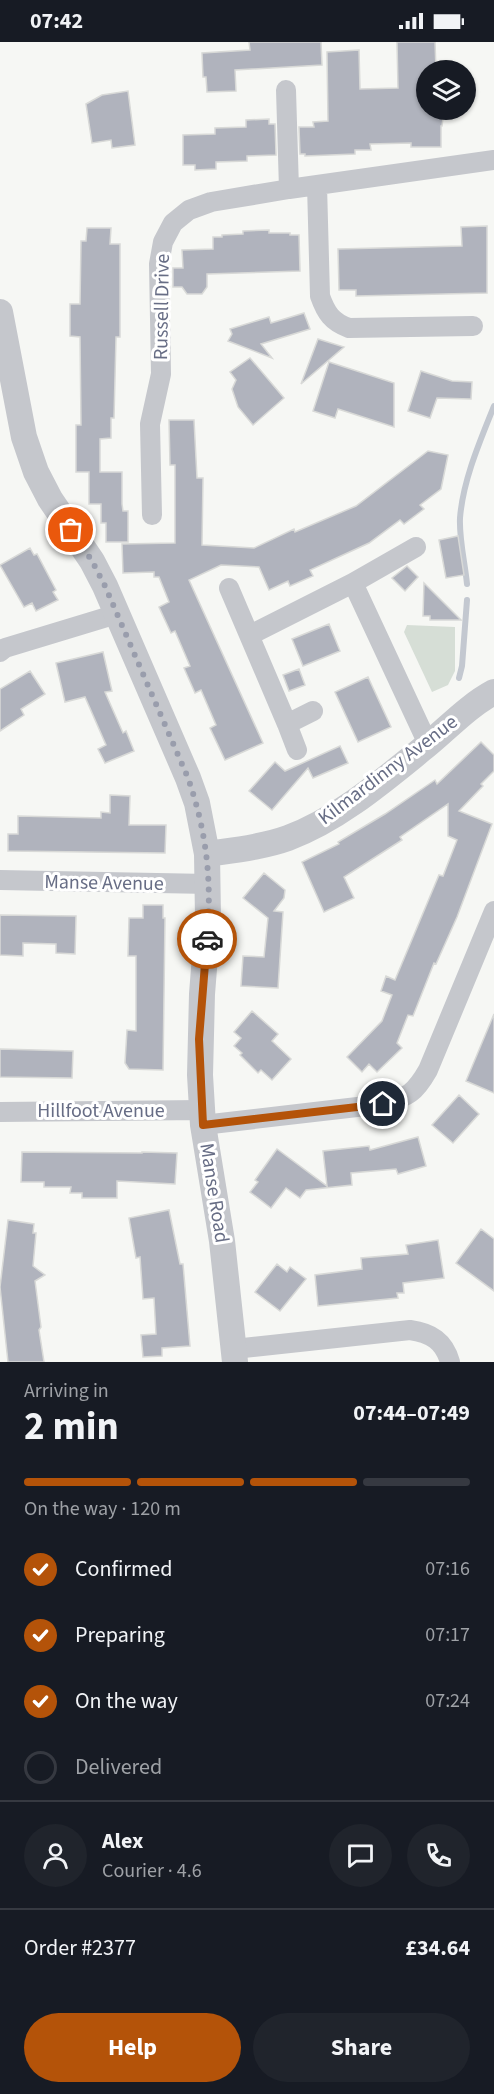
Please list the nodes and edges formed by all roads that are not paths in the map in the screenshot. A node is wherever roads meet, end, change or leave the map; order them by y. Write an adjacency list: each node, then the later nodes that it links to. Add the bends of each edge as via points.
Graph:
1 (286, 90): 4 (street)
2 (494, 160): 3 (street, Russell Drive)
3 (317, 185): 4 (street, Russell Drive); 6 (street, via 320,296 325,312 337,324 349,328)
4 (289, 189): 7 (street, Russell Drive, via 211,202 189,210 173,223 163,242 159,264 161,374 150,424)
5 (0, 312): 11 (street, Manse Road, via 24,437 36,472 92,561)
6 (473, 326)
7 (152, 515)
8 (416, 547): 9 (street)
9 (353, 583): 12 (street); 17 (street)
10 (229, 588): 12 (street)
11 (117, 615): 13 (street); 19 (street, Manse Road, via 188,778)
12 (250, 635): 16 (street)
13 (0, 652)
14 (494, 693): 17 (street, Kilmardinny Avenue)
15 (313, 711): 16 (street)
16 (287, 724): 18 (street)
17 (428, 744): 19 (street, Kilmardinny Avenue, via 316,826 286,838)
18 (297, 750)
19 (207, 854): 21 (street, Manse Road)
20 (0, 880): 21 (street, Manse Avenue)
21 (209, 884): 24 (street, Manse Road, via 199,1039)
22 (494, 911): 24 (street, Hillfoot Avenue, via 418,1087 383,1104)
23 (0, 1112): 24 (street, Hillfoot Avenue)
24 (203, 1118): 25 (street, Manse Road)
25 (235, 1356): 26 (street, via 410,1330 438,1339)
26 (450, 1362)

